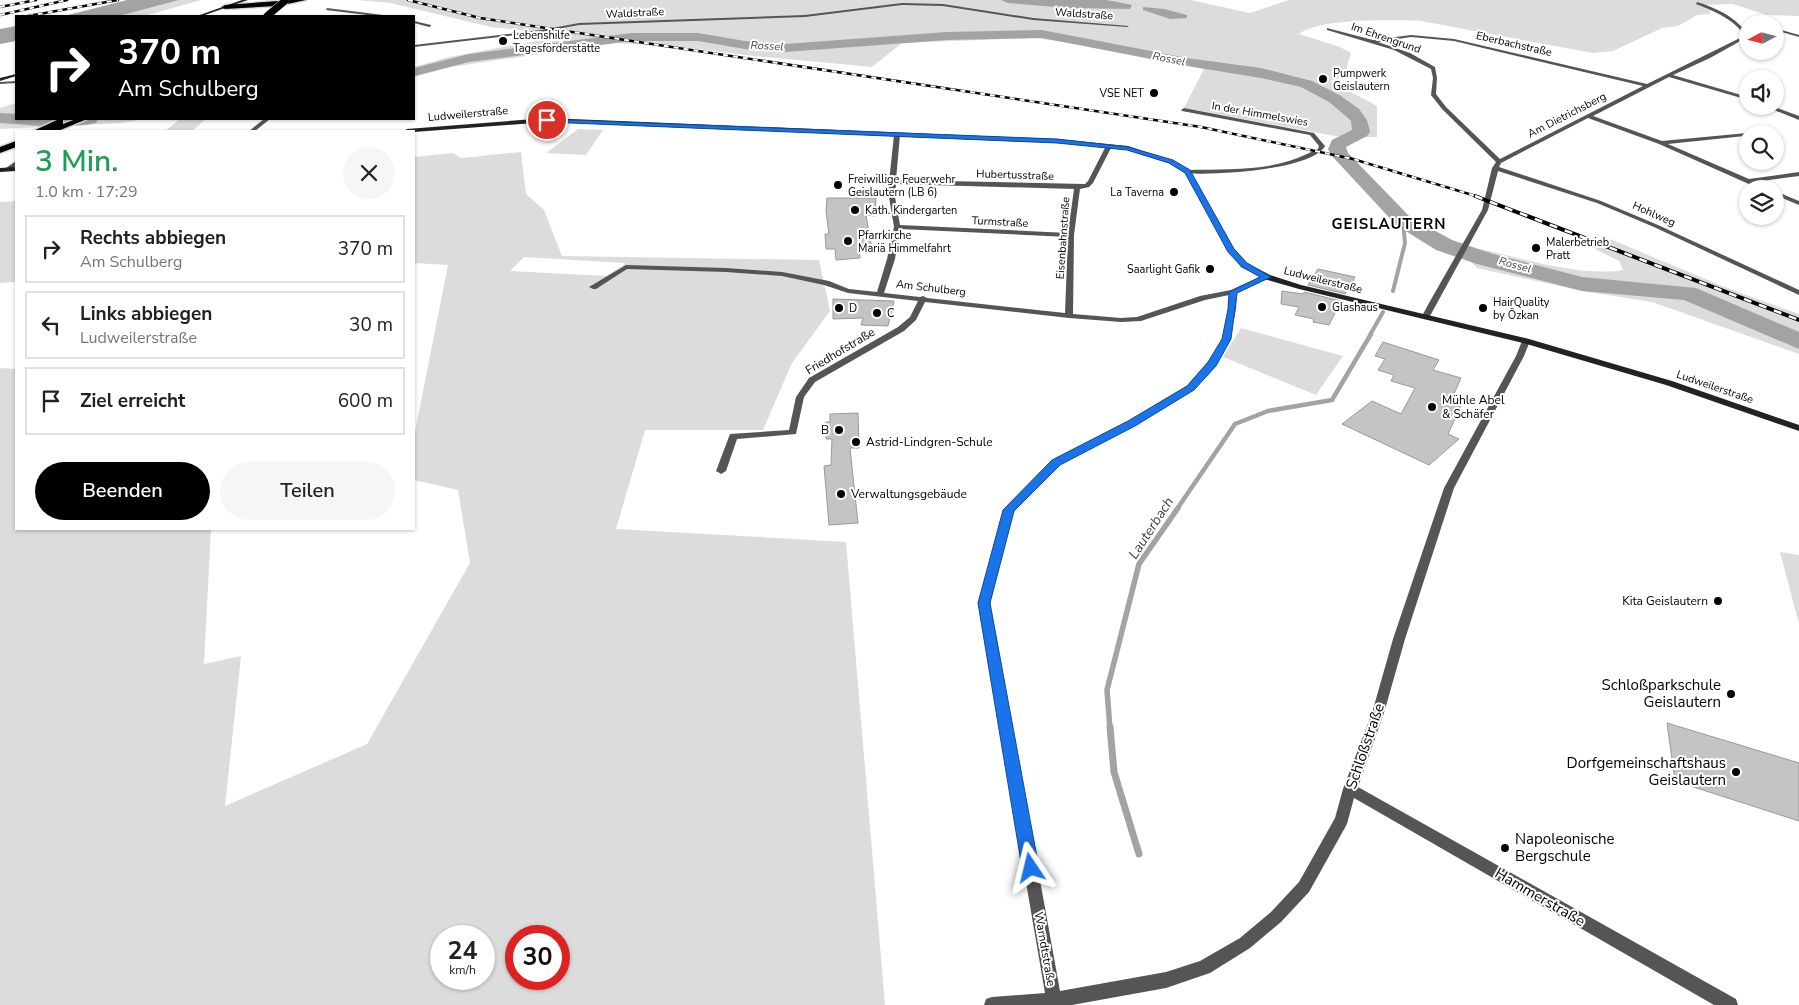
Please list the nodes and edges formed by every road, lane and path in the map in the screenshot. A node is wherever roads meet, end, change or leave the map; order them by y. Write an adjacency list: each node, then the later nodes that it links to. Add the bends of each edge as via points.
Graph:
1 (246, 0): 6 (main road)
2 (273, 0): 6 (highway)
3 (286, 0): 11 (highway, bridge)
4 (296, 0): 12 (highway)
5 (303, 0): 8 (highway)
6 (239, 3): 8 (main road)
7 (1697, 3): 15 (street, via 1725,14)
8 (225, 7): 10 (main road)
9 (327, 9): 13 (street)
10 (202, 15)
11 (268, 15)
12 (278, 15)
13 (375, 15)
14 (415, 22): 16 (street)
15 (1739, 24)
16 (429, 26)
17 (1127, 26): 23 (street, Waldstraße, via 1033,19 943,5 902,4 805,16 580,24)
18 (1329, 30): 21 (street, Im Ehrengrund)
19 (1784, 32): 20 (street)
20 (1799, 36)
21 (1373, 41): 28 (street, Eberbachstraße, via 1411,36 1454,40); 50 (street, Im Ehrengrund, via 1418,58 1433,68 1433,94)
22 (1739, 41): 25 (street, Am Dietrichsberg)
23 (415, 46)
24 (15, 75): 26 (main road)
25 (1669, 75): 28 (street, Am Dietrichsberg); 29 (street)
26 (0, 81): 27 (street)
27 (15, 82)
28 (1649, 86): 32 (street, Am Dietrichsberg)
29 (1739, 96)
30 (1184, 110): 54 (street, In der Himmelswies, via 1312,134 1322,146 1299,159 1280,164)
31 (1784, 113): 33 (street)
32 (1587, 116): 44 (street); 50 (street, Am Dietrichsberg)
33 (1799, 118)
34 (65, 120): 37 (highway)
35 (80, 120): 38 (highway)
36 (266, 120): 39 (street)
37 (40, 130)
38 (51, 130)
39 (253, 130)
40 (415, 130): 41 (main road, Ludweilerstraße, via 547,120)
41 (897, 135): 47 (main road, Ludweilerstraße); 58 (street)
42 (1739, 135): 44 (street)
43 (15, 139): 46 (highway)
44 (1661, 143): 56 (street)
45 (15, 144): 48 (highway)
46 (0, 145)
47 (1109, 146): 54 (main road, Ludweilerstraße, via 1150,155); 59 (street, Eisenbahnstraße, via 1091,182)
48 (0, 150)
49 (15, 164): 51 (street)
50 (1497, 166): 67 (street, Hohlweg, via 1599,202); 71 (street, via 1487,207)
51 (8, 169): 52 (main road); 53 (main road)
52 (15, 169)
53 (0, 170)
54 (1188, 172): 64 (main road, Ludweilerstraße, via 1231,250 1244,265)
55 (1799, 174): 57 (street)
56 (1746, 180)
57 (1755, 180)
58 (892, 182): 59 (street, Hubertusstraße); 62 (street)
59 (1077, 187): 63 (street, Eisenbahnstraße)
60 (1784, 197): 61 (street)
61 (1799, 203)
62 (897, 227): 63 (street, Turmstraße); 68 (street)
63 (1071, 235): 70 (street, Eisenbahnstraße)
64 (1266, 277): 66 (street, Am Schulberg); 71 (main road, Ludweilerstraße)
65 (593, 287): 68 (street, Am Schulberg, via 626,267 782,274)
66 (1233, 292): 70 (street, Am Schulberg, via 1138,319 1103,320); 76 (street, Warndtstraße, via 1226,339 1212,364 1190,388 1131,424 1056,462 1009,510 984,603)
67 (1799, 293)
68 (880, 294): 69 (street, Am Schulberg)
69 (923, 298): 70 (street, Am Schulberg); 74 (street, Friedhofstraße, via 913,318 901,329 812,380 800,397 793,432 733,436)
70 (1069, 316)
71 (1426, 316): 72 (main road, Ludweilerstraße)
72 (1526, 341): 73 (main road, Ludweilerstraße, via 1669,383); 75 (street, Schloßstraße, via 1449,488 1378,713)
73 (1799, 428)
74 (721, 471)
75 (1350, 788): 76 (street, Schloßstraße, via 1342,820 1304,888 1245,943 1204,967 1166,980); 78 (street, Hammerstraße)
76 (1055, 1003): 77 (street, Schloßstraße)
77 (992, 1005)
78 (1730, 1005)

